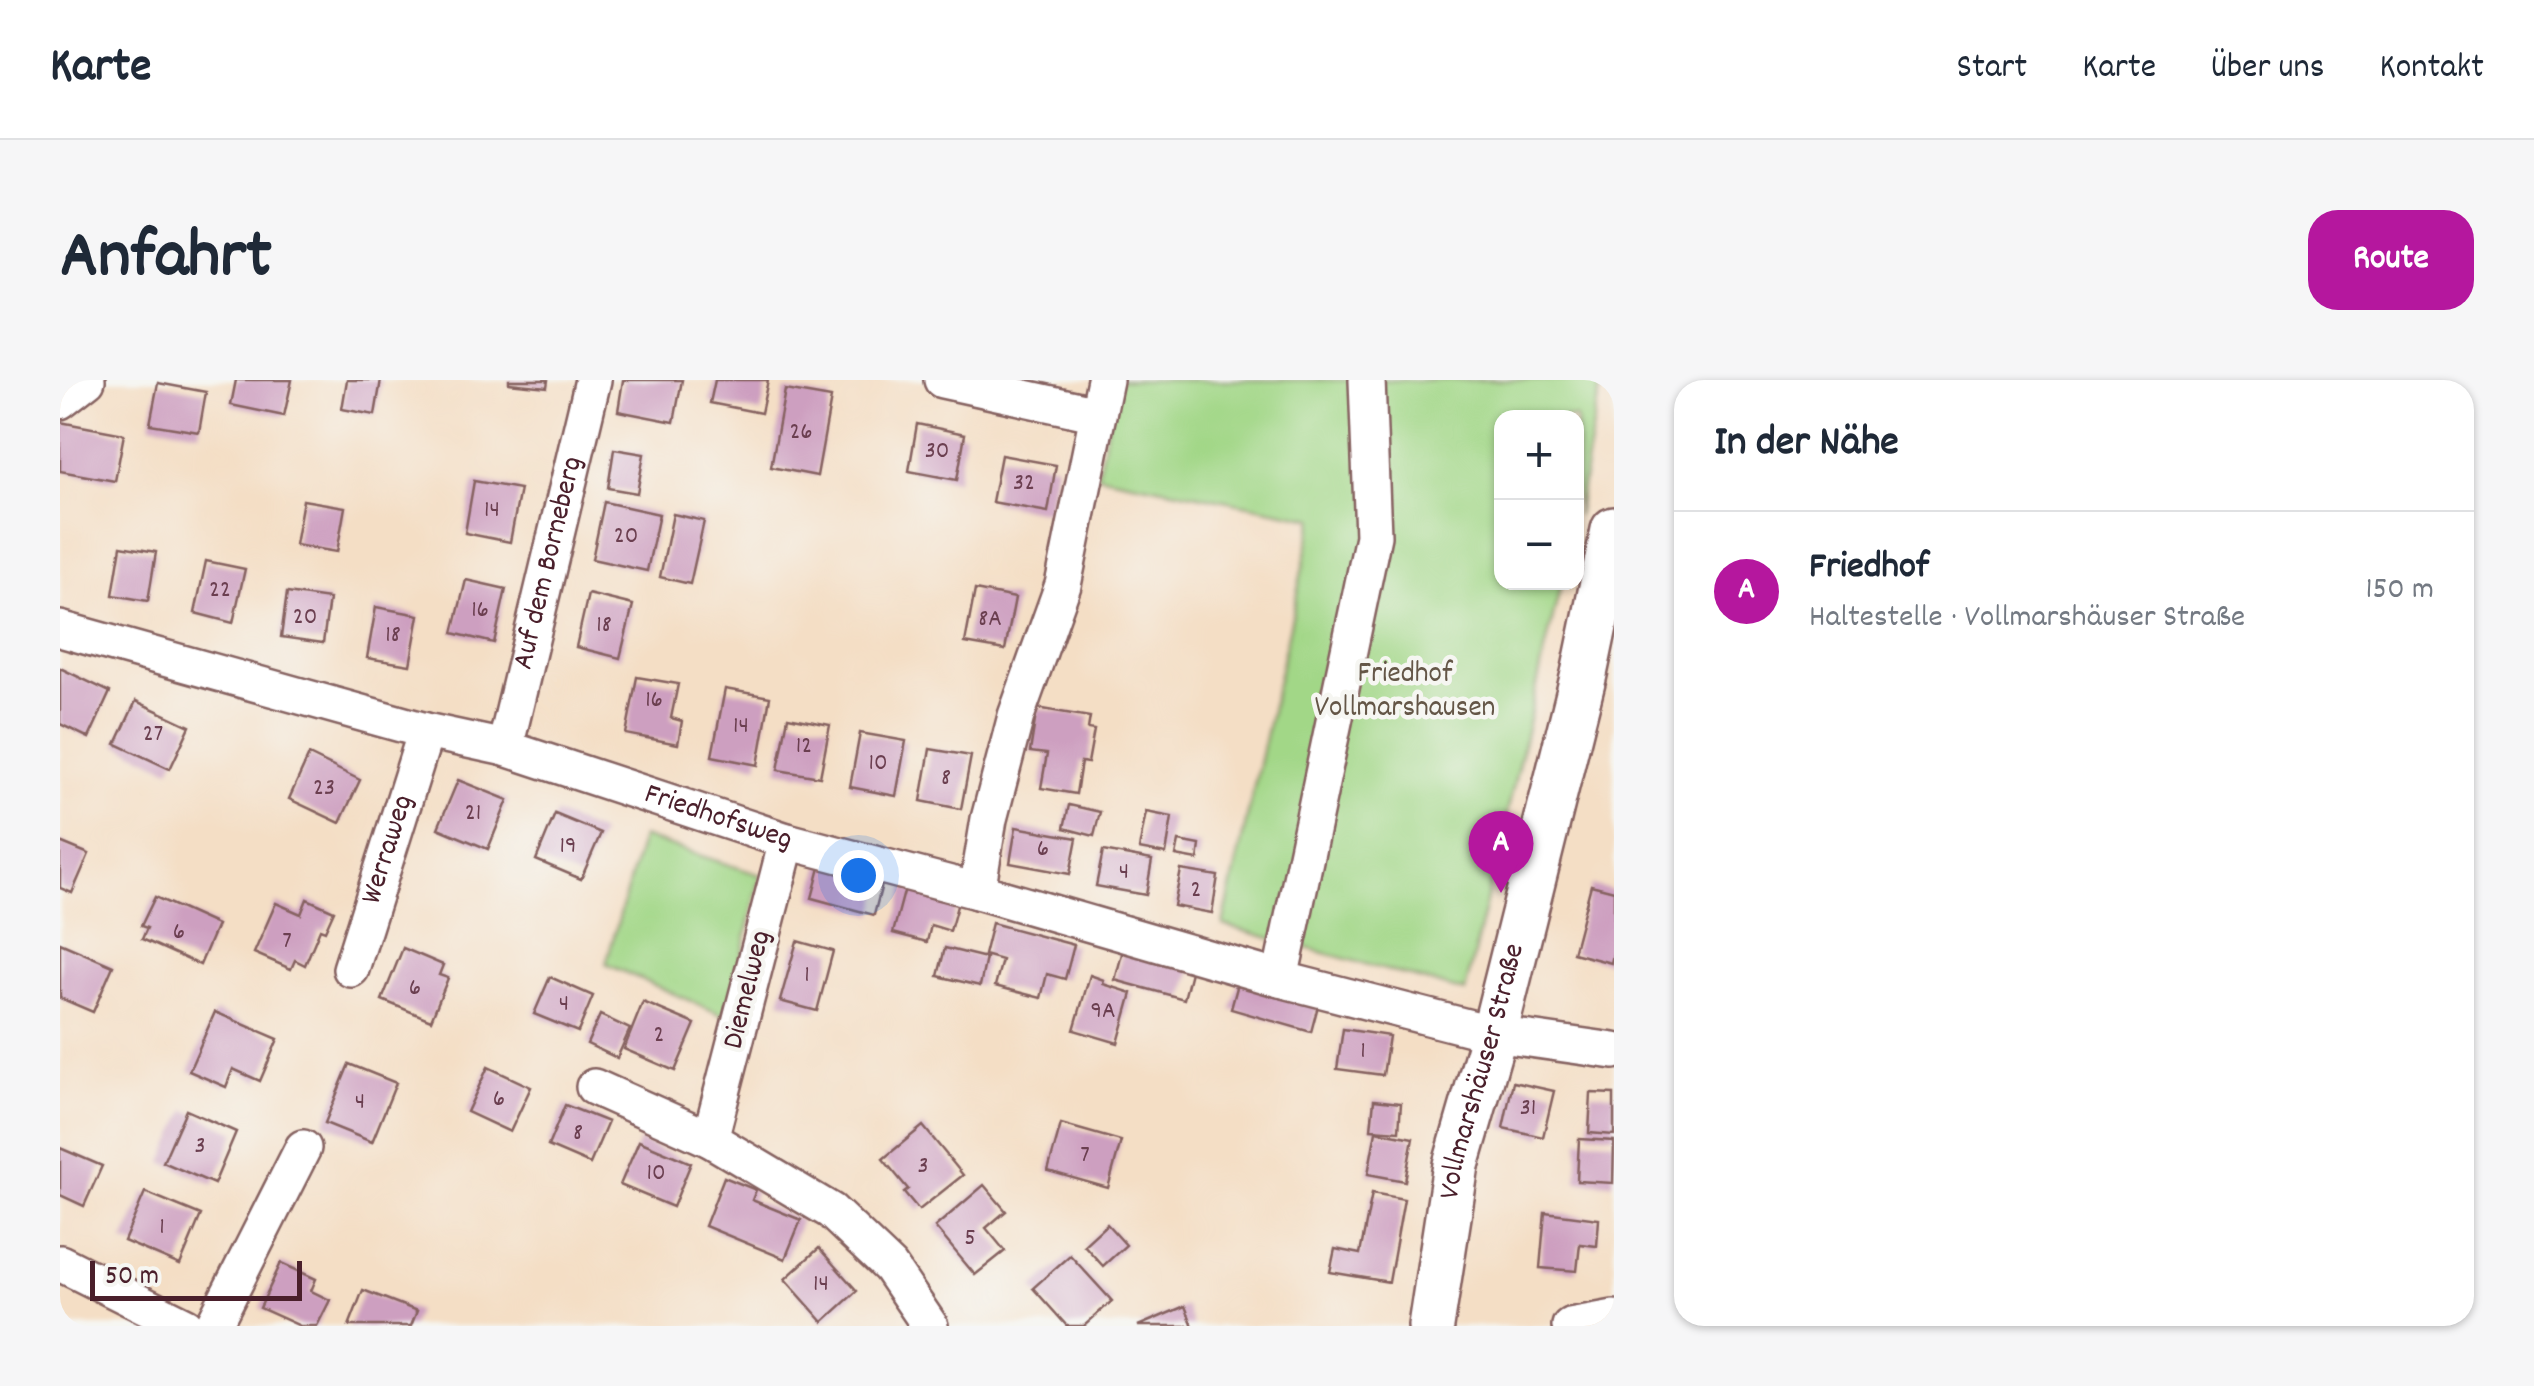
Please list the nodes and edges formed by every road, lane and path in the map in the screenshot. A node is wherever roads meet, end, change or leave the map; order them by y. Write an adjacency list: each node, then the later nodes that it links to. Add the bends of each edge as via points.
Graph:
1 (87, 380): 6 (street)
2 (594, 380): 10 (street, Auf dem Borneberg)
3 (942, 380): 5 (street)
4 (1367, 380): 14 (street, via 1373,536)
5 (1102, 397): 12 (street, via 1063,585 1016,716)
6 (60, 401)
7 (1612, 546): 15 (main road, Vollmarshäuser Straße)
8 (60, 630): 9 (street, Friedhofsweg)
9 (426, 732): 10 (street, Friedhofsweg); 13 (street, Werraweg)
10 (505, 748): 11 (street, Friedhofsweg)
11 (787, 841): 12 (street, Friedhofsweg); 18 (street, Diemelweg)
12 (976, 892): 14 (street, Friedhofsweg)
13 (351, 969)
14 (1280, 980): 15 (street, Friedhofsweg)
15 (1494, 1034): 16 (street, Friedhofsweg); 25 (main road, Vollmarshäuser Straße, via 1456,1165)
16 (1614, 1051)
17 (594, 1087): 18 (street)
18 (710, 1139): 24 (street, via 831,1212 890,1268)
19 (303, 1148): 23 (street)
20 (60, 1263): 22 (street)
21 (1614, 1318): 26 (street)
22 (186, 1326)
23 (213, 1326)
24 (930, 1326)
25 (1431, 1326)
26 (1570, 1326)

